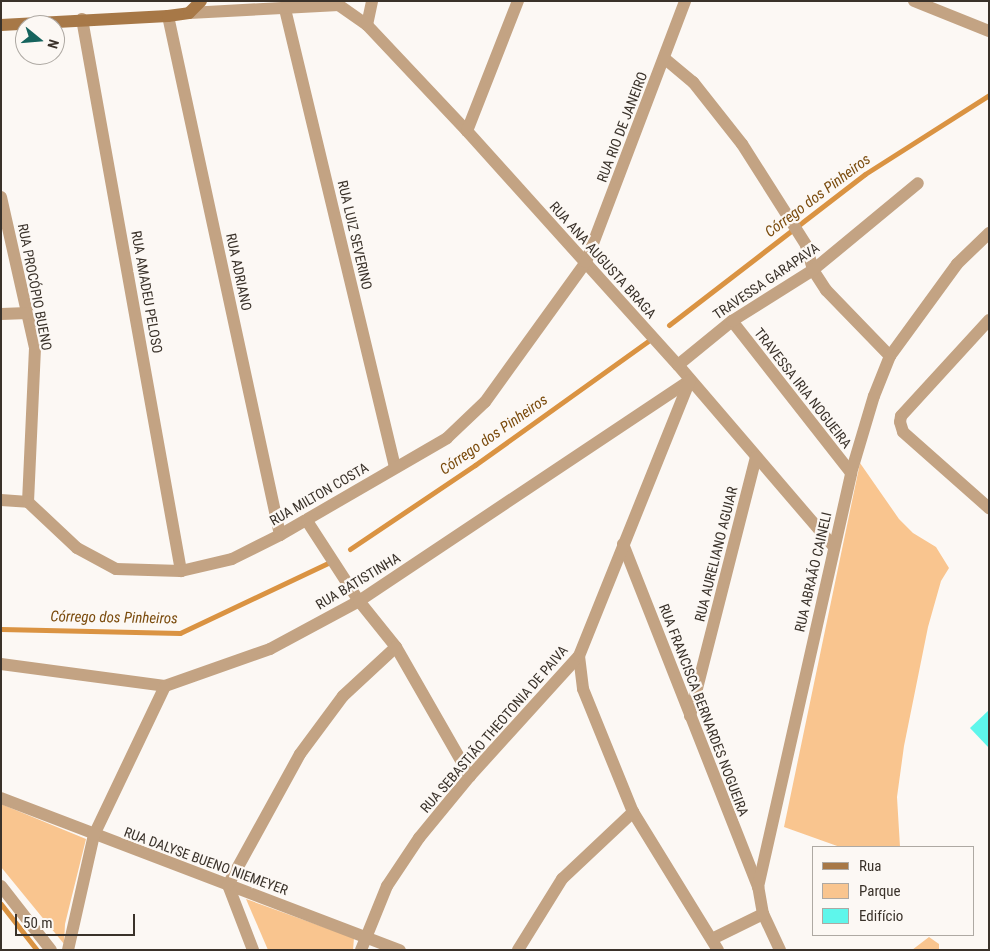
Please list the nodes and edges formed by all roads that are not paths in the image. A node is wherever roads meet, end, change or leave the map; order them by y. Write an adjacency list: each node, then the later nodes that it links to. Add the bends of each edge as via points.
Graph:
1 (201, 1): 9 (main road)
2 (372, 1): 13 (street)
3 (518, 1): 16 (street)
4 (685, 1): 15 (street, RUA RIO DE JANEIRO)
5 (914, 1): 14 (street)
6 (336, 3): 8 (street); 13 (street, RUA ANA AUGUSTA BRAGA)
7 (228, 6): 8 (street); 9 (street)
8 (285, 9): 30 (street, RUA LUIZ SEVERINO)
9 (189, 13): 10 (main road)
10 (168, 16): 11 (main road); 36 (street, RUA ADRIANO)
11 (82, 19): 12 (main road); 39 (street, RUA AMADEU PELOSO)
12 (1, 25)
13 (367, 25): 16 (street, RUA ANA AUGUSTA BRAGA)
14 (989, 31)
15 (664, 58): 20 (street, RUA RIO DE JANEIRO); 21 (street, via 693,82 742,144 806,245)
16 (467, 131): 20 (street, RUA ANA AUGUSTA BRAGA)
17 (918, 184): 21 (street, TRAVESSA GARAPAVA)
18 (1, 197): 22 (street, RUA PROCÓPIO BUENO)
19 (989, 233): 26 (street, RUA ABRAÃO CAINELI, via 958,264)
20 (586, 262): 27 (street, RUA ANA AUGUSTA BRAGA); 30 (street, RUA MILTON COSTA, via 484,402 447,438)
21 (812, 267): 25 (street, TRAVESSA GARAPAVA); 26 (street, via 847,314)
22 (28, 313): 23 (street); 33 (street, RUA PROCÓPIO BUENO, via 35,348)
23 (1, 314)
24 (989, 320): 34 (street, via 900,416 903,432)
25 (732, 321): 27 (street, TRAVESSA GARAPAVA); 31 (street, TRAVESSA IRIA NOGUEIRA)
26 (890, 356): 31 (street, RUA ABRAÃO CAINELI, via 874,396)
27 (678, 365): 28 (street, RUA ANA AUGUSTA BRAGA)
28 (690, 380): 29 (street, RUA ANA AUGUSTA BRAGA); 37 (street, RUA SEBASTIÃO THEOTONIA DE PAIVA); 40 (street, RUA BATISTINHA)
29 (756, 457): 38 (street, RUA ANA AUGUSTA BRAGA); 45 (street, RUA AURELIANO AGUIAR)
30 (395, 467): 35 (street, RUA MILTON COSTA)
31 (851, 473): 38 (street, RUA ABRAÃO CAINELI)
32 (1, 500): 33 (street)
33 (28, 502): 39 (street, RUA MILTON COSTA, via 77,548 116,569)
34 (989, 508)
35 (307, 521): 36 (street, RUA MILTON COSTA); 40 (street)
36 (280, 535): 39 (street, RUA MILTON COSTA, via 232,559)
37 (623, 544): 42 (street, RUA SEBASTIÃO THEOTONIA DE PAIVA); 45 (street, RUA FRANCISCA BERNARDES NOGUEIRA)
38 (833, 546): 52 (street, RUA ABRAÃO CAINELI)
39 (181, 571)
40 (359, 601): 41 (street); 44 (street, RUA BATISTINHA, via 270,648)
41 (396, 647): 46 (street); 50 (street, via 344,696 300,754)
42 (579, 656): 46 (street, RUA SEBASTIÃO THEOTONIA DE PAIVA); 48 (street, via 583,689)
43 (1, 664): 44 (street, RUA BATISTINHA)
44 (165, 686): 49 (street)
45 (690, 716): 52 (street, RUA FRANCISCA BERNARDES NOGUEIRA)
46 (470, 776): 54 (street, RUA SEBASTIÃO THEOTONIA DE PAIVA, via 419,838 387,886)
47 (1, 798): 49 (street, RUA DALYSE BUENO NIEMEYER)
48 (633, 812): 55 (street); 61 (street, via 562,879)
49 (94, 835): 50 (street, RUA DALYSE BUENO NIEMEYER); 57 (street)
50 (228, 885): 54 (street, RUA DALYSE BUENO NIEMEYER); 58 (street)
51 (1, 886): 56 (street)
52 (758, 887): 53 (street, RUA ABRAÃO CAINELI)
53 (763, 914): 55 (street); 62 (street, RUA ABRAÃO CAINELI)
54 (364, 936): 59 (street, RUA SEBASTIÃO THEOTONIA DE PAIVA); 60 (street, RUA DALYSE BUENO NIEMEYER)
55 (715, 944)
56 (51, 950)
57 (68, 950)
58 (253, 950)
59 (361, 950)
60 (400, 950)
61 (518, 950)
62 (780, 950)

